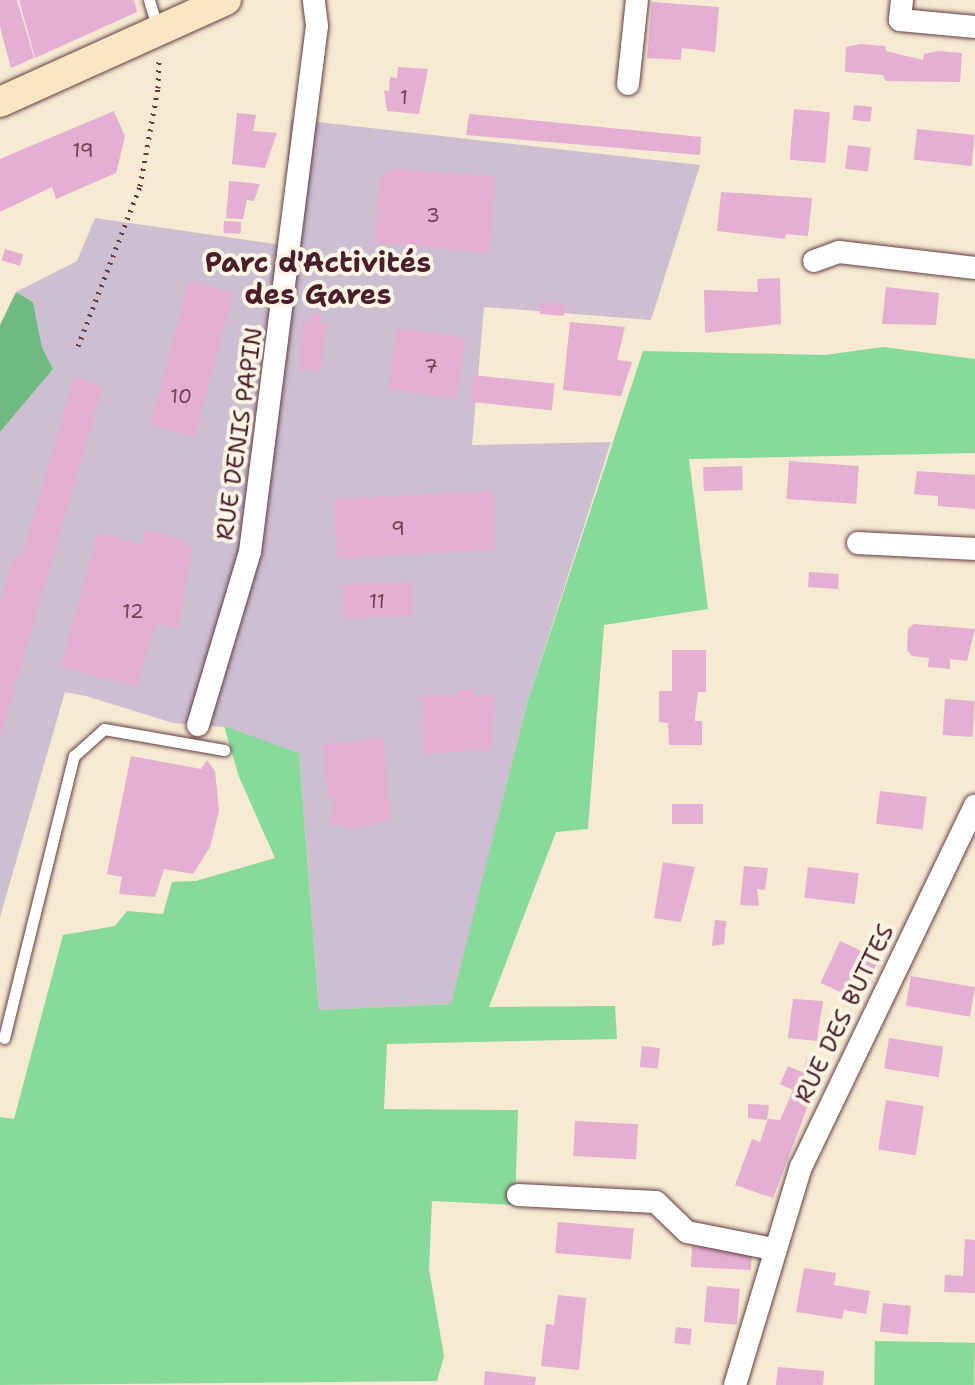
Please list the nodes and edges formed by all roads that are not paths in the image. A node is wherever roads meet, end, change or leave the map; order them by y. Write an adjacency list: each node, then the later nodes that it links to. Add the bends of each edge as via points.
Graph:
1 (149, 0): 7 (lane)
2 (226, 0): 7 (main road)
3 (314, 0): 14 (street, RUE DENIS PAPIN, via 317,26 250,552)
4 (637, 0): 8 (street)
5 (901, 10): 6 (street)
6 (975, 27)
7 (158, 29): 9 (main road)
8 (628, 84)
9 (0, 102)
10 (814, 261): 11 (street, via 839,252)
11 (975, 268)
12 (858, 543): 13 (street)
13 (975, 549)
14 (196, 735): 15 (lane); 17 (lane, via 104,729 74,756)
15 (224, 750)
16 (975, 806): 19 (street, RUE DES BUTTES, via 825,1114)
17 (4, 1038)
18 (518, 1195): 19 (street, via 656,1202 687,1232)
19 (773, 1249): 20 (street, RUE DES BUTTES)
20 (735, 1385)

